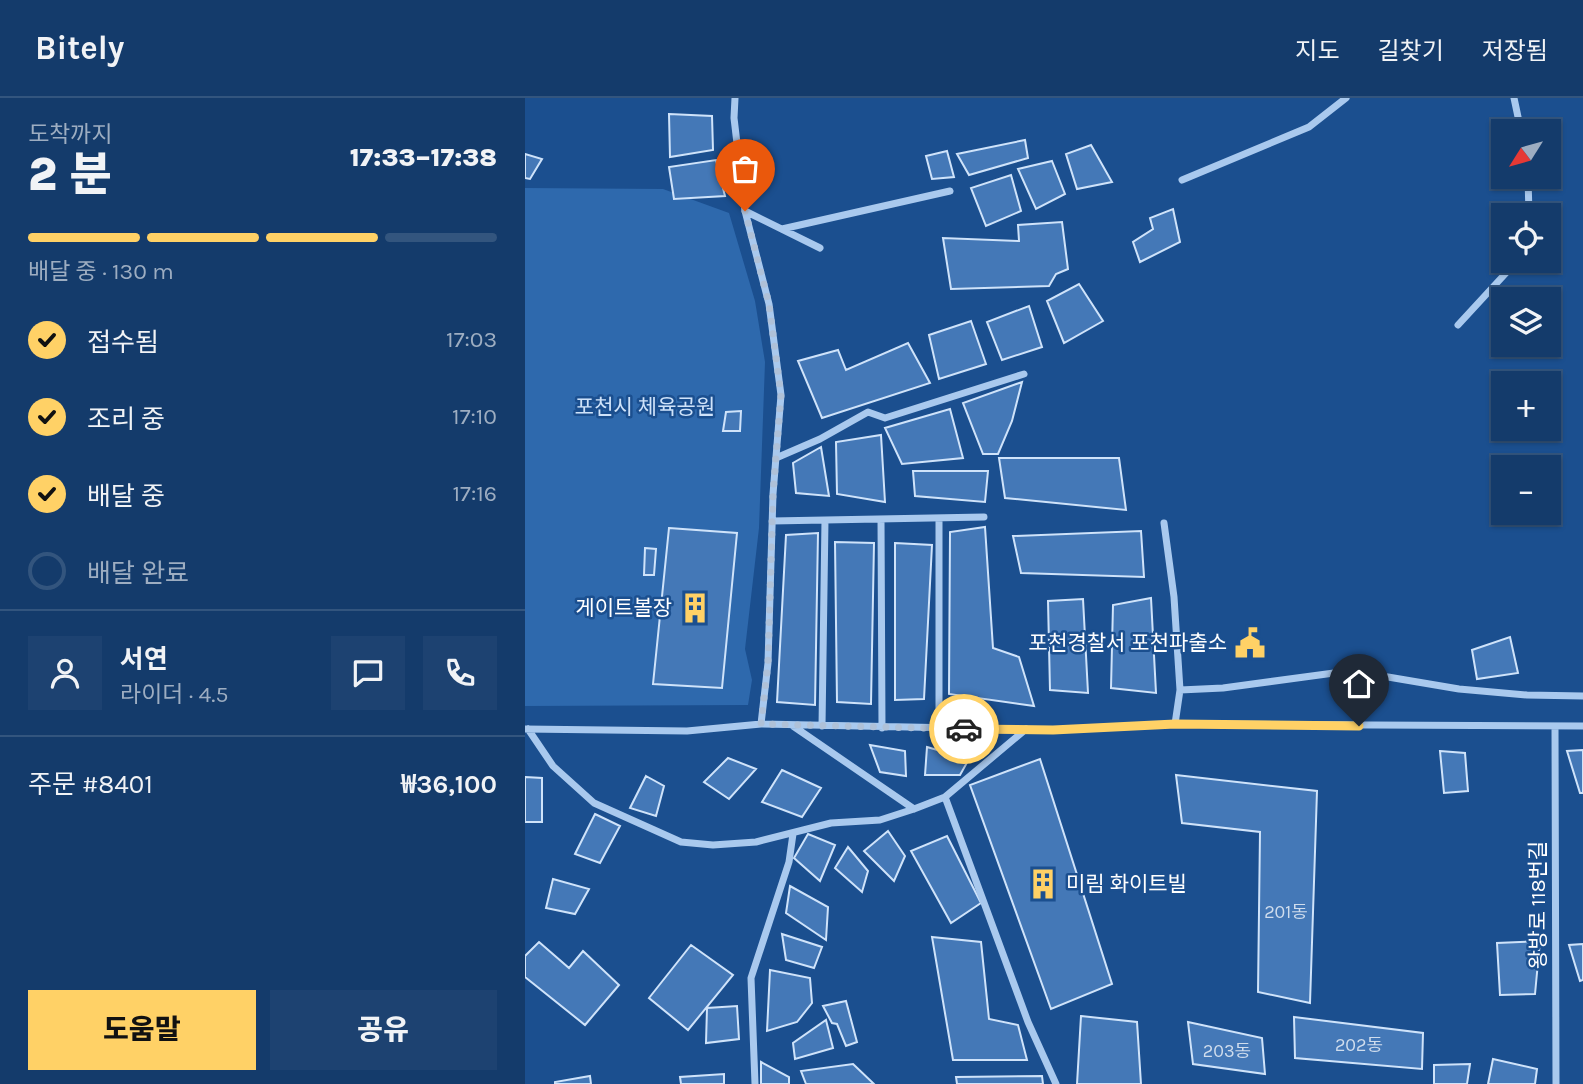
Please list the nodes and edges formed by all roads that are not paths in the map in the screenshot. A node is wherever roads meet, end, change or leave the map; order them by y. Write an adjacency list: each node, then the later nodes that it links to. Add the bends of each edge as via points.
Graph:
1 (735, 98): 7 (street)
2 (1346, 98): 5 (street, via 1310,127)
3 (1514, 98): 4 (street)
4 (1518, 119)
5 (1182, 180)
6 (950, 191): 8 (street)
7 (745, 211): 8 (street); 13 (street, via 769,304 781,395)
8 (782, 229): 9 (street)
9 (820, 248)
10 (1506, 273): 11 (street)
11 (1458, 326)
12 (1024, 374): 13 (street, via 885,418 868,412)
13 (776, 458): 18 (street)
14 (984, 517): 15 (street)
15 (939, 518): 16 (street); 29 (street)
16 (881, 519): 17 (street); 28 (street)
17 (825, 520): 18 (street); 25 (street)
18 (772, 521): 22 (street, via 768,663)
19 (1164, 523): 20 (street)
20 (1180, 690): 21 (street, via 1334,673 1513,694); 23 (street)
21 (1583, 696)
22 (761, 724): 24 (street); 30 (street, via 687,731)
23 (1175, 724): 26 (street); 31 (street)
24 (792, 725): 25 (street); 33 (street)
25 (822, 726): 28 (street)
26 (1555, 726): 27 (street); 37 (street, 왕방로 118번길)
27 (1583, 726)
28 (882, 728): 29 (street)
29 (939, 728): 31 (street)
30 (527, 729): 34 (street, via 553,766 594,803 681,842 757,842)
31 (1026, 729): 32 (street)
32 (945, 797): 33 (street); 36 (street)
33 (914, 809): 34 (street, via 880,820 831,823)
34 (793, 834): 35 (street, via 789,862 751,978)
35 (755, 1084)
36 (1056, 1084)
37 (1556, 1084)

